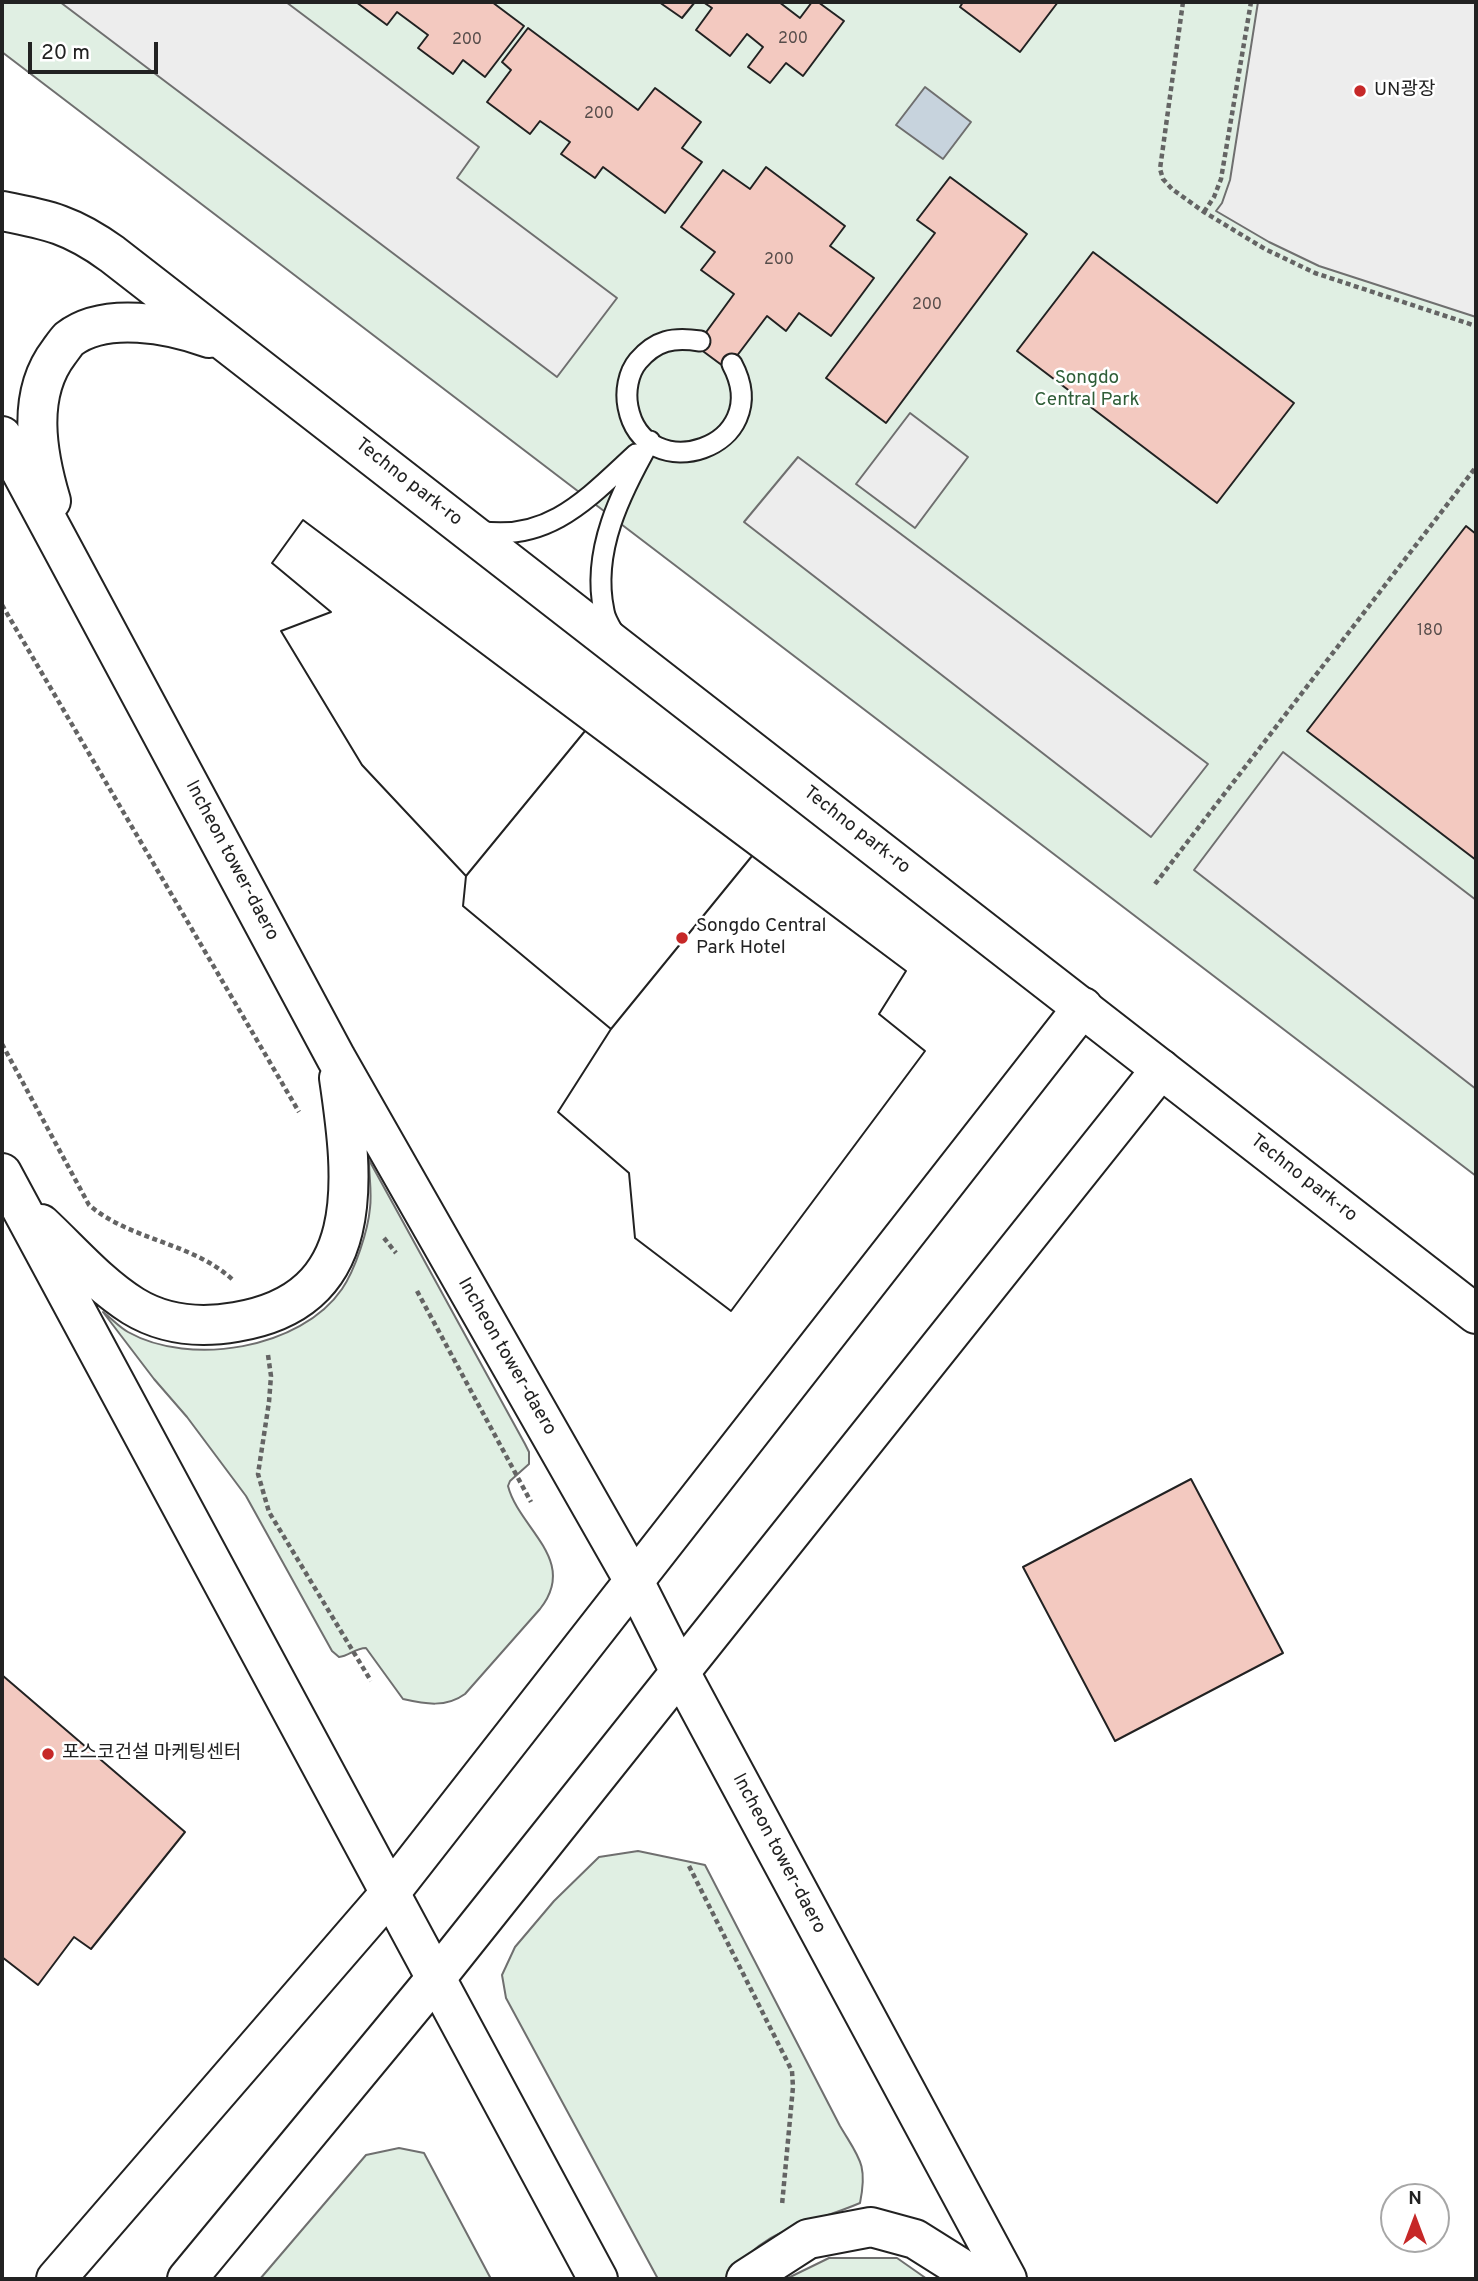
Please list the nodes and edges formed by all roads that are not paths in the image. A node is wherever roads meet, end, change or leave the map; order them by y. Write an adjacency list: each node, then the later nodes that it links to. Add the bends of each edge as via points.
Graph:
1 (2, 211): 3 (street, Techno park-ro, via 68,226 92,239)
2 (700, 341): 6 (lane, via 680,338 662,342 635,364 626,399 630,416)
3 (235, 348): 7 (street, Techno park-ro); 8 (street, Techno park-ro, via 165,325 118,323 91,328 69,339 44,380 37,432 42,470)
4 (732, 364): 6 (lane, via 741,396 728,433 713,446 694,452 674,452)
5 (2, 436): 8 (street, Incheon tower-daero)
6 (650, 441): 7 (lane, via 590,497 556,520 515,533); 9 (lane, via 627,482 604,551 604,613)
7 (467, 529): 9 (street, Techno park-ro)
8 (68, 557): 11 (street, Incheon tower-daero)
9 (622, 649): 10 (street, Techno park-ro)
10 (1083, 1007): 12 (street, Techno park-ro); 15 (street)
11 (336, 1058): 13 (street, via 348,1151 347,1211 326,1274 278,1310 215,1326 155,1317 109,1287); 15 (street, Incheon tower-daero)
12 (1161, 1069): 14 (street, Techno park-ro); 16 (street)
13 (10, 1188): 17 (street)
14 (1476, 1314)
15 (634, 1581): 16 (street, Incheon tower-daero); 17 (street)
16 (680, 1672): 18 (street); 24 (street, Incheon tower-daero)
17 (390, 1893): 18 (street); 19 (street)
18 (436, 1978): 20 (street); 21 (street)
19 (56, 2279)
20 (187, 2279)
21 (598, 2279)
22 (746, 2279): 23 (street, via 807,2239 871,2227 915,2239)
23 (973, 2279)
24 (1007, 2279)

